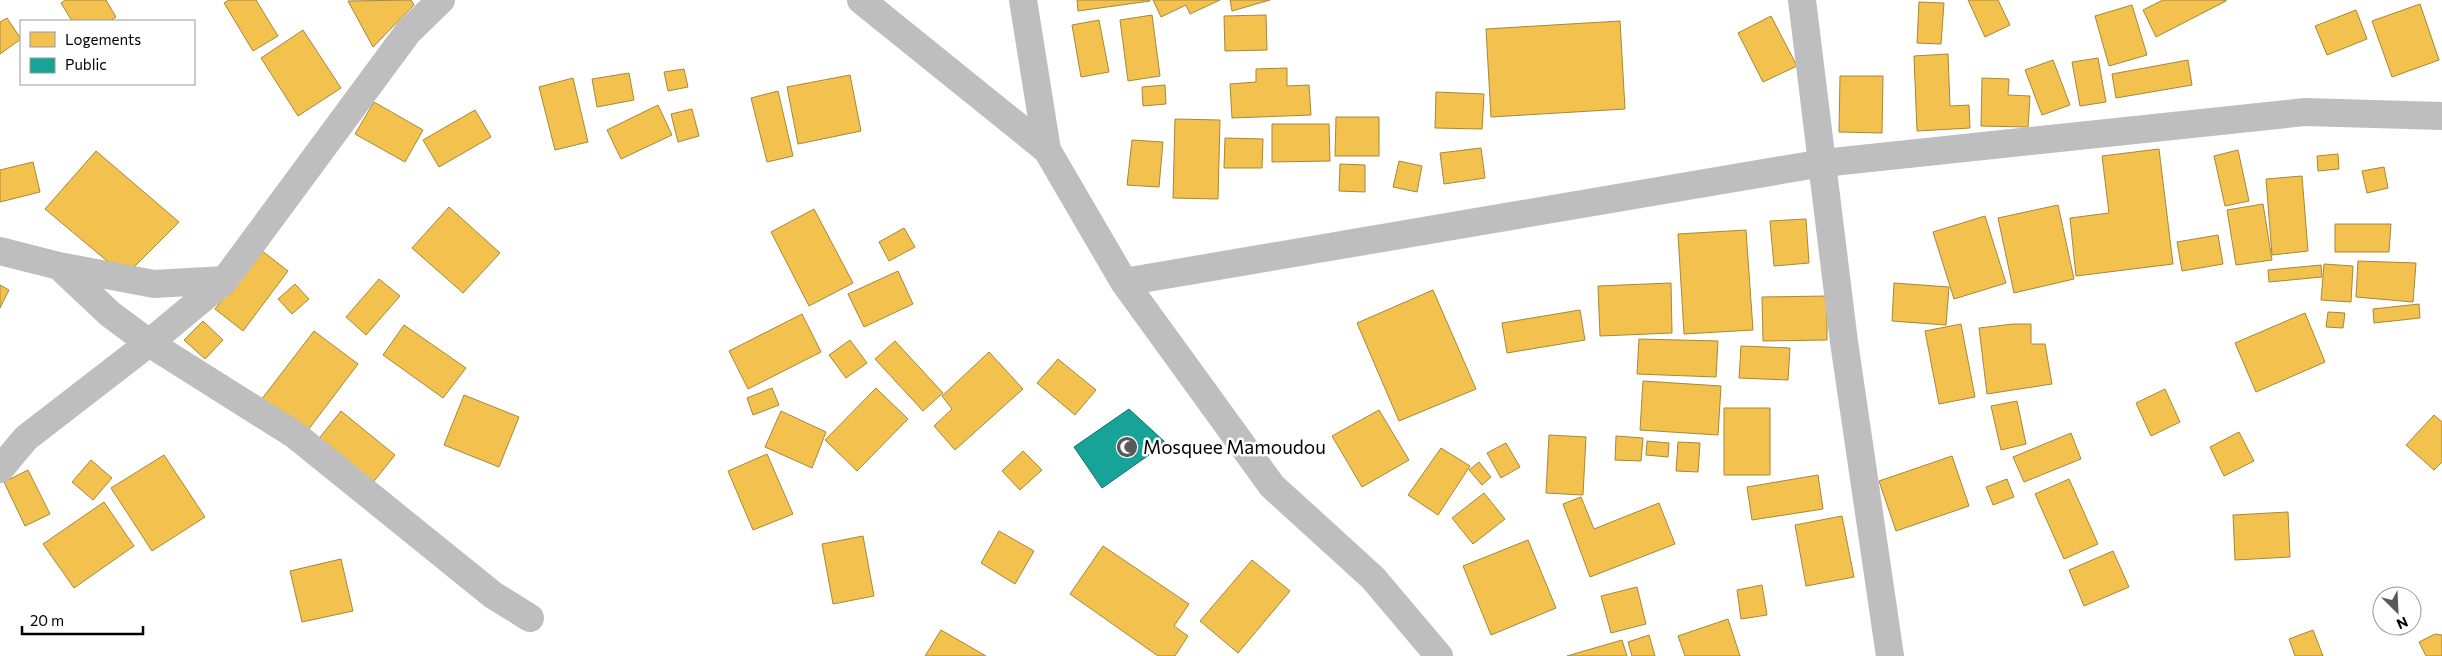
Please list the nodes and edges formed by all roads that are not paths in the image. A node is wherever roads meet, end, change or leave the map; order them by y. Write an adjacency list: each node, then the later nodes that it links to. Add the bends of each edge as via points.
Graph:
1 (441, 0): 10 (street, via 408,32)
2 (861, 0): 6 (street)
3 (1023, 0): 6 (street)
4 (1802, 0): 7 (street)
5 (2442, 116): 7 (street, via 2305,112)
6 (1047, 150): 11 (street)
7 (1823, 163): 11 (street); 16 (street, via 1844,342)
8 (0, 251): 9 (street)
9 (59, 266): 10 (street, via 154,284); 12 (street, via 110,314)
10 (225, 280): 12 (street)
11 (1124, 282): 15 (street, via 1272,486 1372,578)
12 (149, 343): 13 (street, via 26,438); 14 (street, via 295,434 494,595)
13 (0, 469)
14 (530, 618)
15 (1439, 656)
16 (1890, 656)

